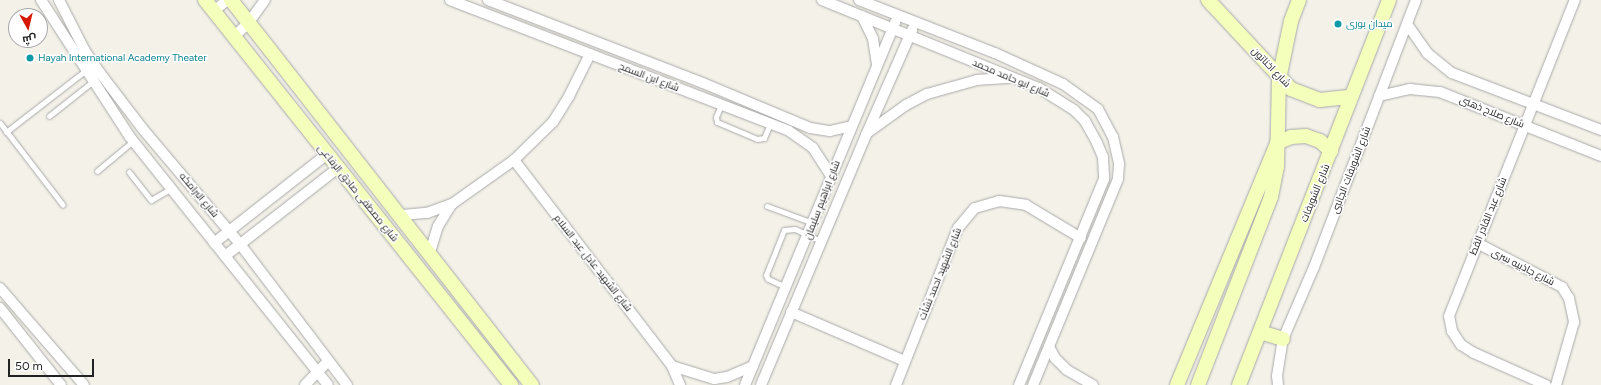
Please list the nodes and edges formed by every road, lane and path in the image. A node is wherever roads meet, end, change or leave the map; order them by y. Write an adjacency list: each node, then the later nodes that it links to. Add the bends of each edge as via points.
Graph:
1 (41, 0): 26 (street, شارع البرامكه)
2 (59, 0): 39 (street, شارع البرامكه, via 85,51)
3 (227, 0): 15 (street)
4 (231, 0): 18 (street, شارع مصطفى صادق الرفاعى)
5 (265, 0): 18 (street)
6 (450, 0): 24 (street, شارع ابن السمح)
7 (488, 0): 37 (street, شارع ابن السمح, via 703,83 810,128 830,131)
8 (822, 0): 17 (street, شارع ابو حامد محمد)
9 (859, 0): 16 (street, شارع ابو حامد محمد)
10 (1208, 0): 28 (street, شارع اخناتون)
11 (1299, 0): 28 (street, via 1291,21)
12 (1389, 0): 31 (street, شارع الشويفات)
13 (1416, 0): 20 (street, شارع الشويفات الجانبى)
14 (1575, 0): 33 (street, شارع عبد القادر القط)
15 (209, 5): 23 (street, شارع مصطفى صادق الرفاعى)
16 (898, 15): 19 (street, شارع ابو حامد محمد); 21 (street, شارع ابراهيم سليمان)
17 (862, 16): 21 (street, شارع ابو حامد محمد); 25 (street, via 873,39)
18 (249, 22): 23 (street); 59 (street, شارع مصطفى صادق الرفاعى)
19 (916, 22): 22 (street, شارع ابراهيم سليمان); 46 (street, شارع ابو حامد محمد, via 995,53 1063,84 1098,109)
20 (1407, 24): 30 (street, شارع الشويفات الجانبى); 33 (street, شارع صلاح ذهنى, via 1417,41 1438,64 1471,82)
21 (892, 28): 22 (street, شارع ابو حامد محمد); 25 (street, شارع ابراهيم سليمان)
22 (910, 36): 27 (street, شارع ابو حامد محمد); 42 (street, شارع ابراهيم سليمان)
23 (234, 37): 47 (street, شارع مصطفى صادق الرفاعى)
24 (590, 54): 32 (street, شارع ابن السمح); 50 (street, via 553,122)
25 (877, 64): 37 (street, شارع ابراهيم سليمان)
26 (85, 71): 29 (street, شارع البرامكه); 41 (lane)
27 (1016, 78): 42 (street, via 977,80 927,94 906,105); 48 (street, شارع ابو حامد محمد, via 1039,88 1074,110 1085,121)
28 (1279, 79): 31 (street, شارع اخناتون, via 1305,96 1336,100); 44 (street)
29 (92, 82): 34 (lane); 43 (street, شارع البرامكه)
30 (1379, 96): 38 (street, شارع صلاح ذهنى, via 1410,89 1440,92); 75 (street, شارع الشويفات الجانبى)
31 (1351, 97): 45 (street, شارع الشويفات)
32 (721, 105): 36 (street, شارع ابن السمح); 36 (lane, via 716,117 717,122 757,139 764,138)
33 (1532, 105): 38 (street, شارع عبد القادر القط); 40 (street, شارع صلاح ذهنى)
34 (50, 116)
35 (0, 123): 41 (lane)
36 (770, 124): 54 (street, شارع ابن السمح, via 803,139 820,157)
37 (852, 126): 54 (street, شارع ابراهيم سليمان)
38 (1524, 126): 49 (street, شارع صلاح ذهنى); 66 (street, شارع عبد القادر القط)
39 (142, 128): 43 (street); 61 (street, شارع البرامكه)
40 (1601, 130)
41 (6, 132): 56 (lane)
42 (866, 135): 65 (street, شارع ابراهيم سليمان)
43 (131, 139): 52 (lane); 55 (street, شارع البرامكه)
44 (1277, 143): 45 (street, via 1291,137 1306,136 1320,141); 98 (street); 99 (street, via 1277,167 1271,197)
45 (1331, 151): 74 (street, شارع الشويفات)
46 (1117, 152): 48 (street); 76 (street, شارع ابو حامد محمد, via 1118,179)
47 (327, 154): 51 (street, شارع مصطفى صادق الرفاعى); 61 (street)
48 (1103, 156): 63 (street, شارع ابو حامد محمد, via 1104,179)
49 (1601, 156)
50 (514, 160): 57 (street); 81 (street, شارع الشهيد عادل عبد السلام)
51 (338, 168): 67 (street); 90 (street, شارع مصطفى صادق الرفاعى)
52 (97, 171)
53 (129, 172): 55 (lane, via 151,200)
54 (831, 176): 60 (street, شارع ابراهيم سليمان)
55 (170, 189): 64 (street, شارع البرامكه)
56 (62, 204)
57 (452, 204): 59 (street, via 427,213); 68 (street, via 438,226)
58 (767, 206): 60 (lane)
59 (402, 215): 68 (street, شارع مصطفى صادق الرفاعى)
60 (813, 223): 62 (street, شارع ابراهيم سليمان)
61 (229, 231): 64 (street); 67 (street, شارع البرامكه)
62 (808, 236): 65 (lane); 70 (street, شارع ابراهيم سليمان); 70 (lane, via 789,228 784,230 781,236 766,274 768,279)
63 (1081, 238): 79 (street, شارع الشهيد احمد نشأت, via 1026,205 999,201 975,208 958,228); 84 (street, شارع ابو حامد محمد)
64 (214, 242): 69 (street, شارع البرامكه)
65 (821, 242): 73 (street, شارع ابراهيم سليمان)
66 (1477, 243): 102 (street, شارع عبد القادر القط, via 1453,301 1449,316 1452,331 1460,344 1474,353); 103 (street, شارع جاذبيه سرى, via 1562,286 1570,298 1574,322)
67 (240, 244): 69 (street); 78 (street, شارع البرامكه)
68 (430, 252): 91 (street, شارع مصطفى صادق الرفاعى)
69 (225, 256): 83 (street, شارع البرامكه)
70 (786, 287): 82 (street, شارع ابراهيم سليمان)
71 (0, 288): 77 (street)
72 (0, 308): 80 (street)
73 (791, 312): 79 (street); 94 (street, شارع ابراهيم سليمان)
74 (1260, 332): 75 (street); 100 (street, شارع الشويفات)
75 (1284, 339): 101 (street, شارع الشويفات الجانبى, via 1276,376)
76 (1049, 347): 96 (street, شارع ابو حامد محمد); 97 (street, via 1067,370)
77 (58, 356): 80 (street); 86 (street)
78 (328, 361): 83 (street); 89 (street, شارع البرامكه)
79 (905, 361): 95 (street, شارع الشهيد احمد نشأت)
80 (44, 364): 85 (street)
81 (672, 366): 82 (street, via 714,379 727,377); 92 (street, شارع الشهيد عادل عبد السلام)
82 (753, 366): 93 (street, شارع ابراهيم سليمان)
83 (317, 372): 87 (street); 88 (street, شارع البرامكه)
84 (1023, 384)
85 (61, 385)
86 (84, 385)
87 (305, 385)
88 (328, 385)
89 (347, 385)
90 (511, 385)
91 (532, 385)
92 (680, 385)
93 (745, 385)
94 (761, 385)
95 (896, 385)
96 (1033, 385)
97 (1093, 385)
98 (1177, 385)
99 (1198, 385)
100 (1239, 385)
101 (1278, 385)
102 (1546, 385)
103 (1556, 385)

